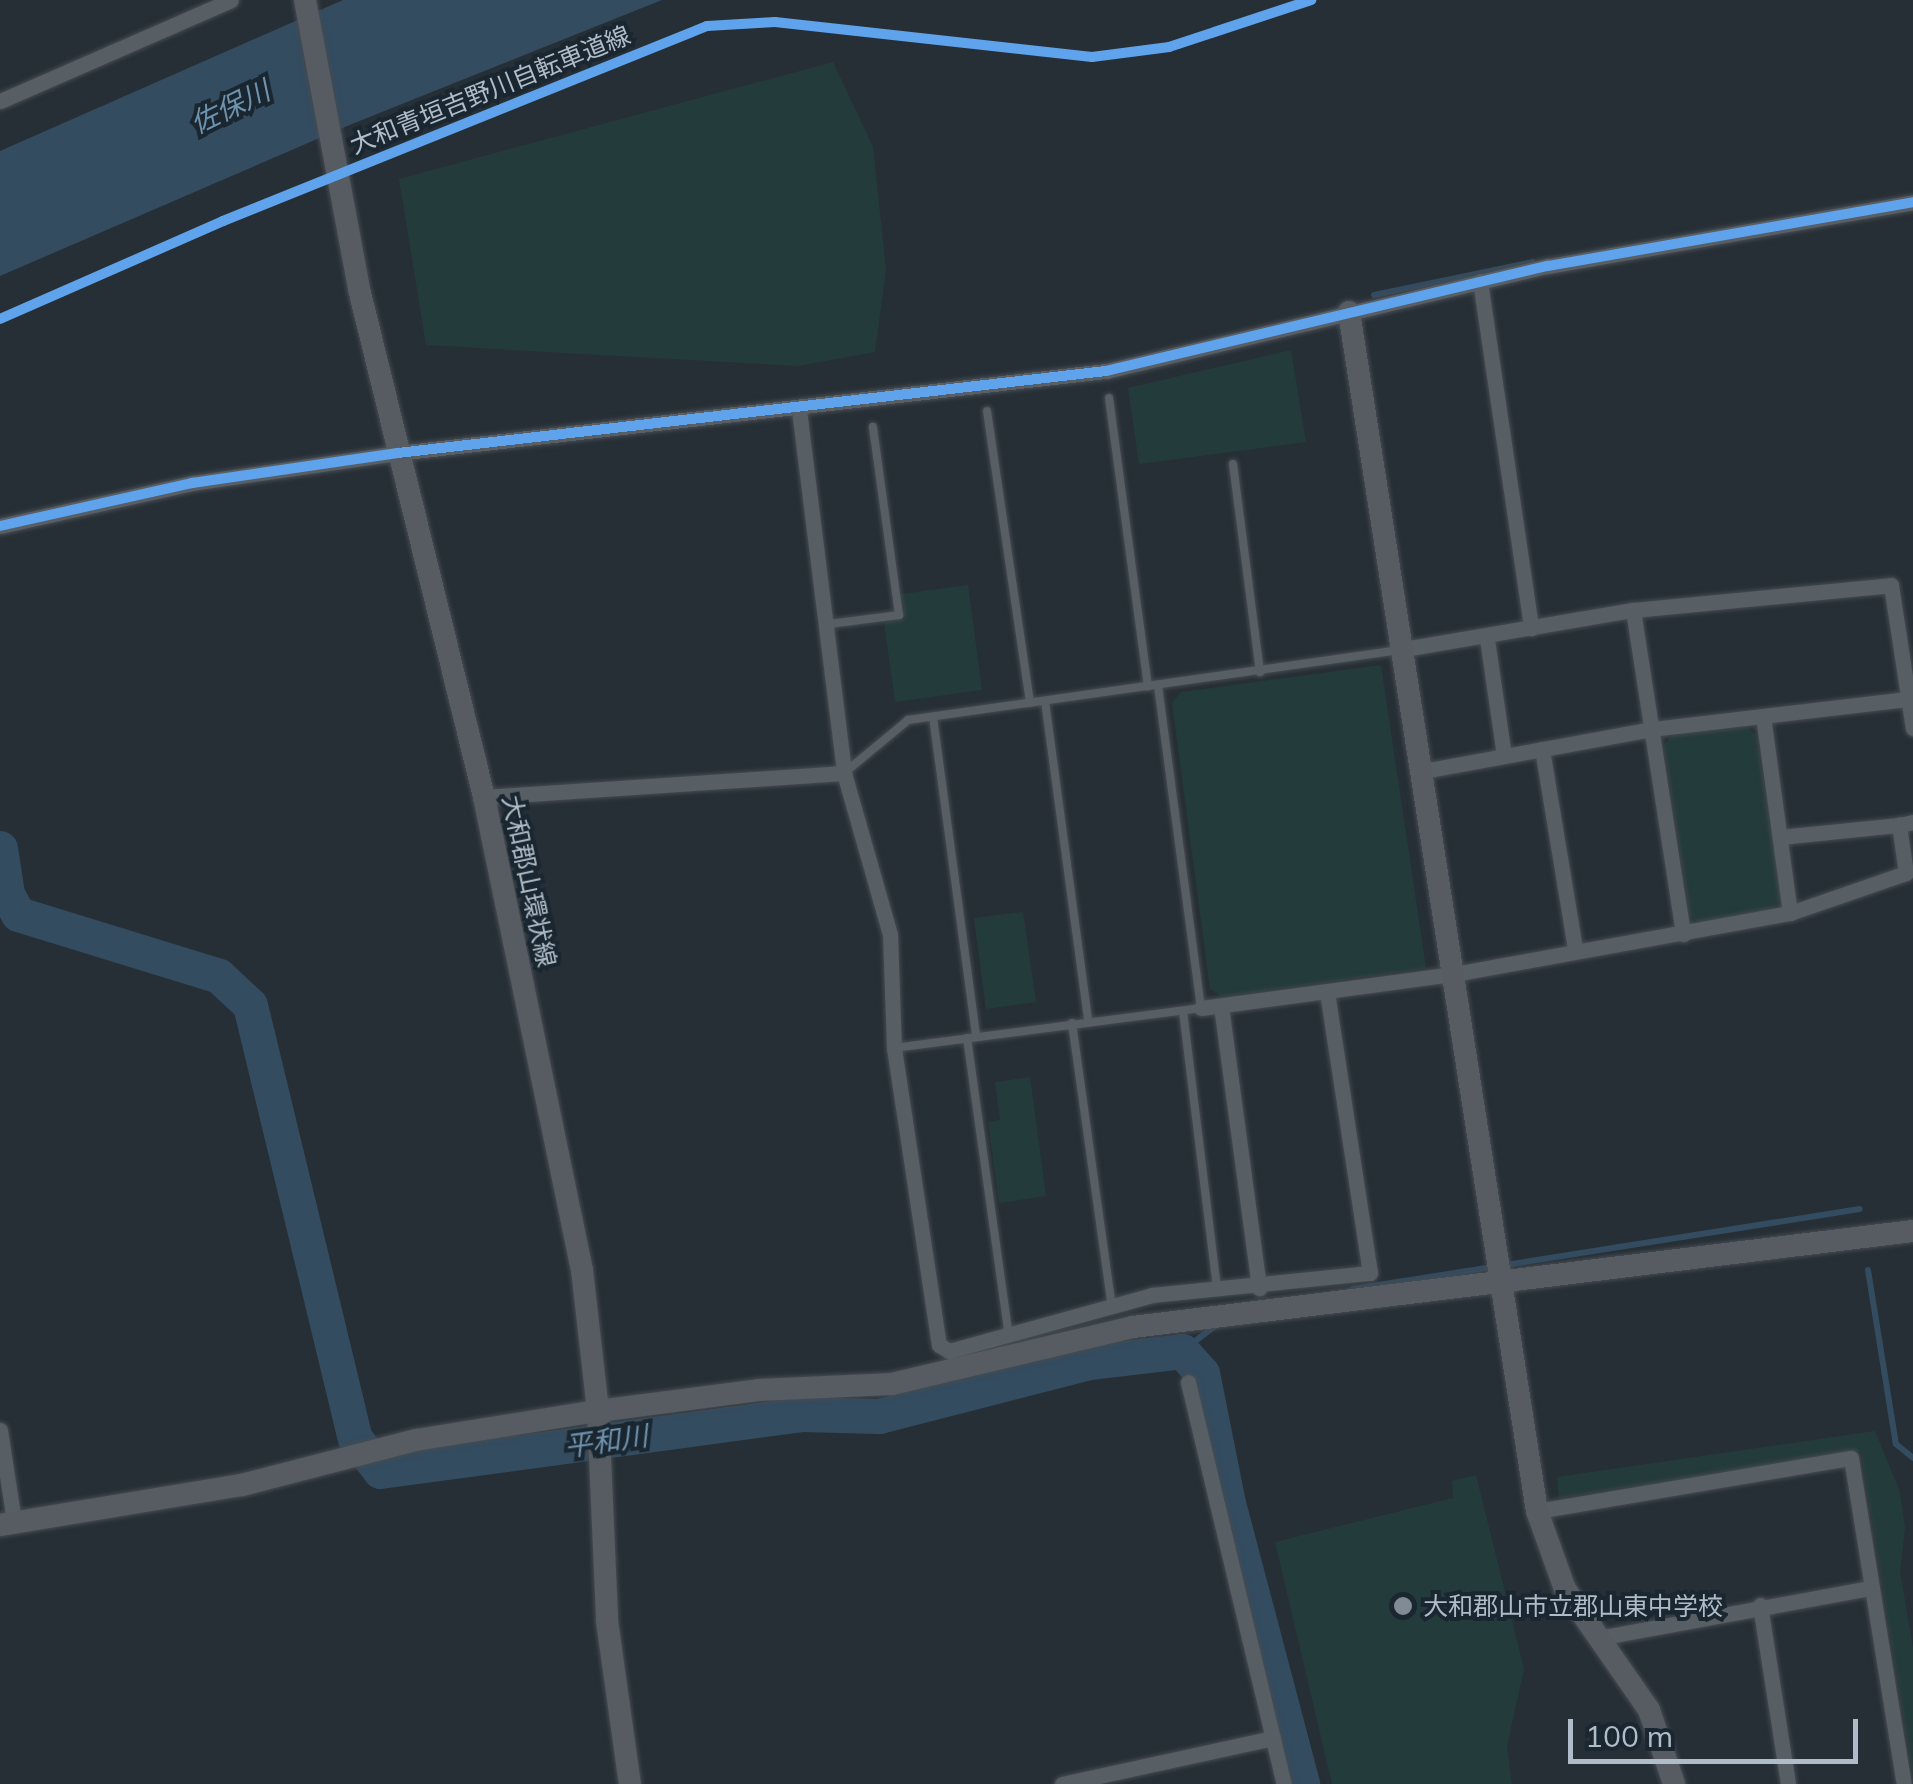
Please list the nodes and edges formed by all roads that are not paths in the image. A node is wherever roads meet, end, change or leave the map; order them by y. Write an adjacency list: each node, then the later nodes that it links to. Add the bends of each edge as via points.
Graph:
1 (231, 0): 3 (street)
2 (305, 0): 11 (street, 大和郡山環状線, via 332,157)
3 (0, 101)
4 (1913, 202): 5 (street)
5 (1480, 281): 6 (street); 16 (street)
6 (1349, 312): 8 (street, via 1106,371); 18 (street)
7 (1109, 398): 21 (lane)
8 (798, 410): 11 (street); 15 (street)
9 (987, 412): 24 (lane)
10 (873, 426): 15 (lane, via 899,615)
11 (398, 453): 13 (street, via 192,483); 33 (street, 大和郡山環状線)
12 (1233, 464): 19 (lane)
13 (0, 526)
14 (1634, 610): 16 (street); 22 (street, via 1891,585); 28 (street)
15 (828, 624): 32 (street)
16 (1531, 628): 17 (street)
17 (1487, 639): 18 (street); 30 (street)
18 (1404, 649): 19 (lane); 31 (street)
19 (1260, 672): 20 (lane)
20 (1158, 685): 21 (lane); 42 (lane)
21 (1148, 686): 23 (lane)
22 (1908, 699): 25 (street); 27 (street)
23 (1045, 701): 24 (lane); 44 (lane)
24 (1030, 703): 26 (lane)
25 (1763, 716): 28 (street); 35 (street)
26 (933, 717): 32 (lane, via 908,720); 46 (lane)
27 (1913, 728)
28 (1652, 729): 29 (street); 37 (street)
29 (1542, 749): 30 (street); 38 (street)
30 (1504, 756): 31 (street)
31 (1423, 770): 39 (street)
32 (844, 773): 33 (street); 47 (street, via 890,934)
33 (484, 797): 55 (street, 大和郡山環状線, via 582,1270)
34 (1906, 823): 35 (street); 36 (street, via 1906,873)
35 (1780, 837): 36 (street)
36 (1790, 913): 37 (street)
37 (1683, 934): 38 (street)
38 (1575, 948): 39 (street)
39 (1454, 974): 40 (street); 49 (street)
40 (1328, 992): 41 (street); 50 (street, via 1370,1273)
41 (1221, 1006): 42 (street); 50 (street)
42 (1200, 1008): 43 (lane)
43 (1182, 1011): 44 (lane); 51 (lane)
44 (1088, 1021): 45 (lane)
45 (1072, 1023): 46 (lane); 52 (lane)
46 (972, 1037): 47 (lane); 53 (lane)
47 (894, 1048): 53 (street, via 938,1345 949,1351)
48 (1913, 1231): 49 (street)
49 (1501, 1283): 55 (street, via 1083,1336 892,1384 759,1390); 57 (street)
50 (1259, 1288): 51 (street)
51 (1218, 1292): 52 (street)
52 (1112, 1306): 53 (street)
53 (1009, 1335)
54 (1188, 1382): 62 (street)
55 (598, 1412): 58 (street, via 416,1440 296,1471); 63 (street, 大和郡山環状線, via 607,1621)
56 (0, 1430): 58 (street)
57 (1537, 1511): 59 (street, via 1851,1458); 61 (street, via 1565,1589)
58 (7, 1524)
59 (1872, 1588): 60 (street); 68 (street)
60 (1760, 1605): 61 (street); 67 (street)
61 (1598, 1638): 66 (street, via 1649,1710)
62 (1273, 1738): 64 (street); 65 (street)
63 (630, 1784)
64 (1062, 1784)
65 (1284, 1784)
66 (1674, 1784)
67 (1788, 1784)
68 (1904, 1784)

